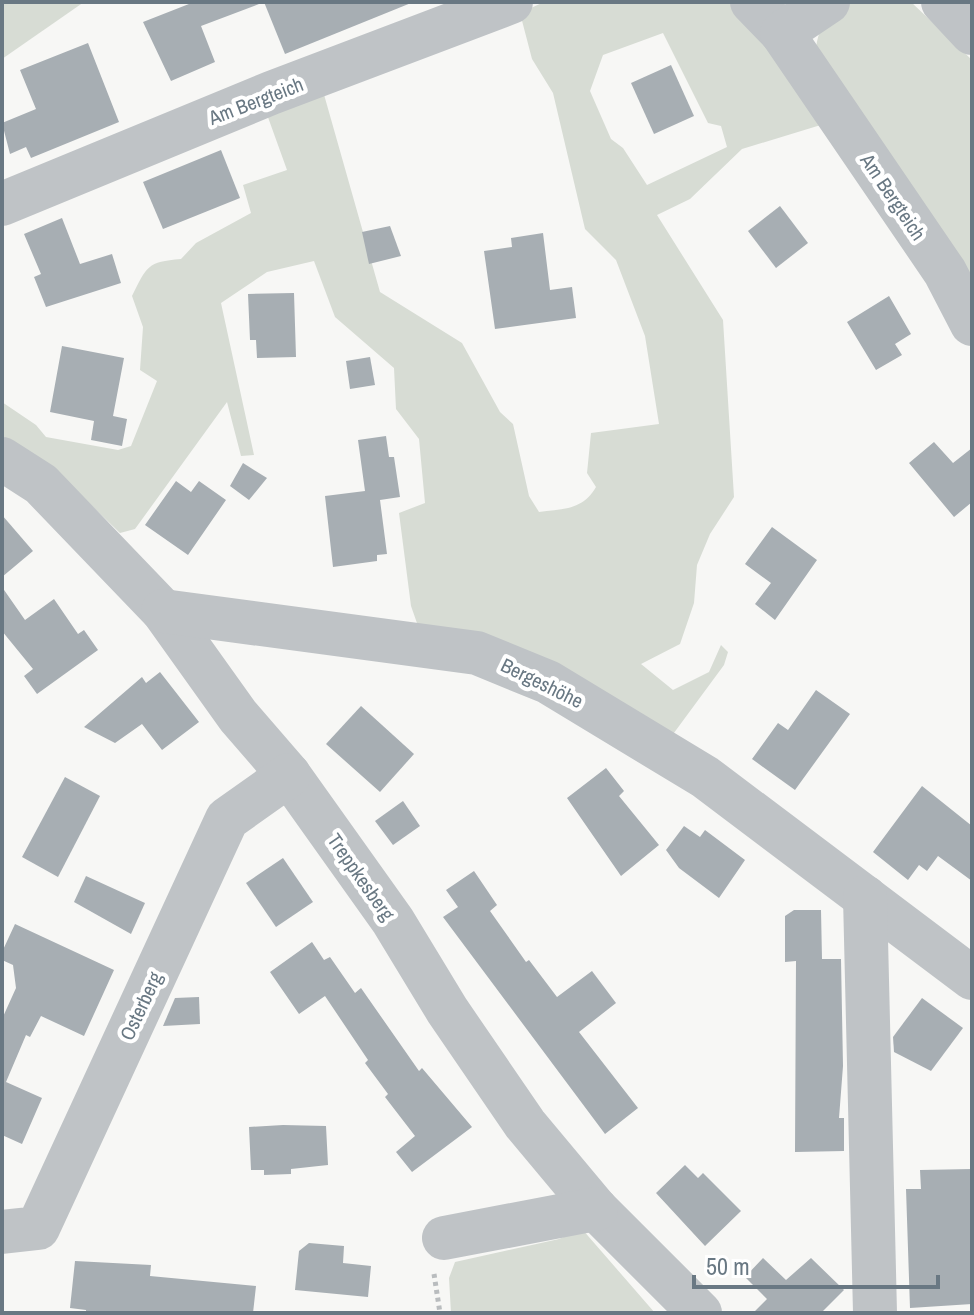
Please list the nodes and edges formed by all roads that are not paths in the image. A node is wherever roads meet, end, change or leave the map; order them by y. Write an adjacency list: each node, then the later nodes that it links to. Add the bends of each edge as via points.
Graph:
1 (511, 2): 7 (street, Am Bergteich)
2 (752, 2): 5 (street, Am Bergteich)
3 (828, 2): 5 (street)
4 (943, 2): 6 (street)
5 (782, 33): 8 (street, Am Bergteich, via 945,272)
6 (972, 33)
7 (2, 204)
8 (972, 324)
9 (2, 459): 10 (street, Treppkesberg, via 41,484)
10 (163, 611): 11 (street, Treppkesberg, via 238,716); 12 (street, Bergeshöhe, via 477,653 548,682 705,777)
11 (289, 775): 14 (street, Treppkesberg, via 393,921 516,1111); 15 (street, Osterberg, via 227,819 38,1228)
12 (865, 897): 13 (street, Bergeshöhe); 18 (street)
13 (972, 978)
14 (596, 1209): 16 (street); 17 (street, Treppkesberg)
15 (2, 1232)
16 (444, 1238)
17 (700, 1313)
18 (875, 1313)

